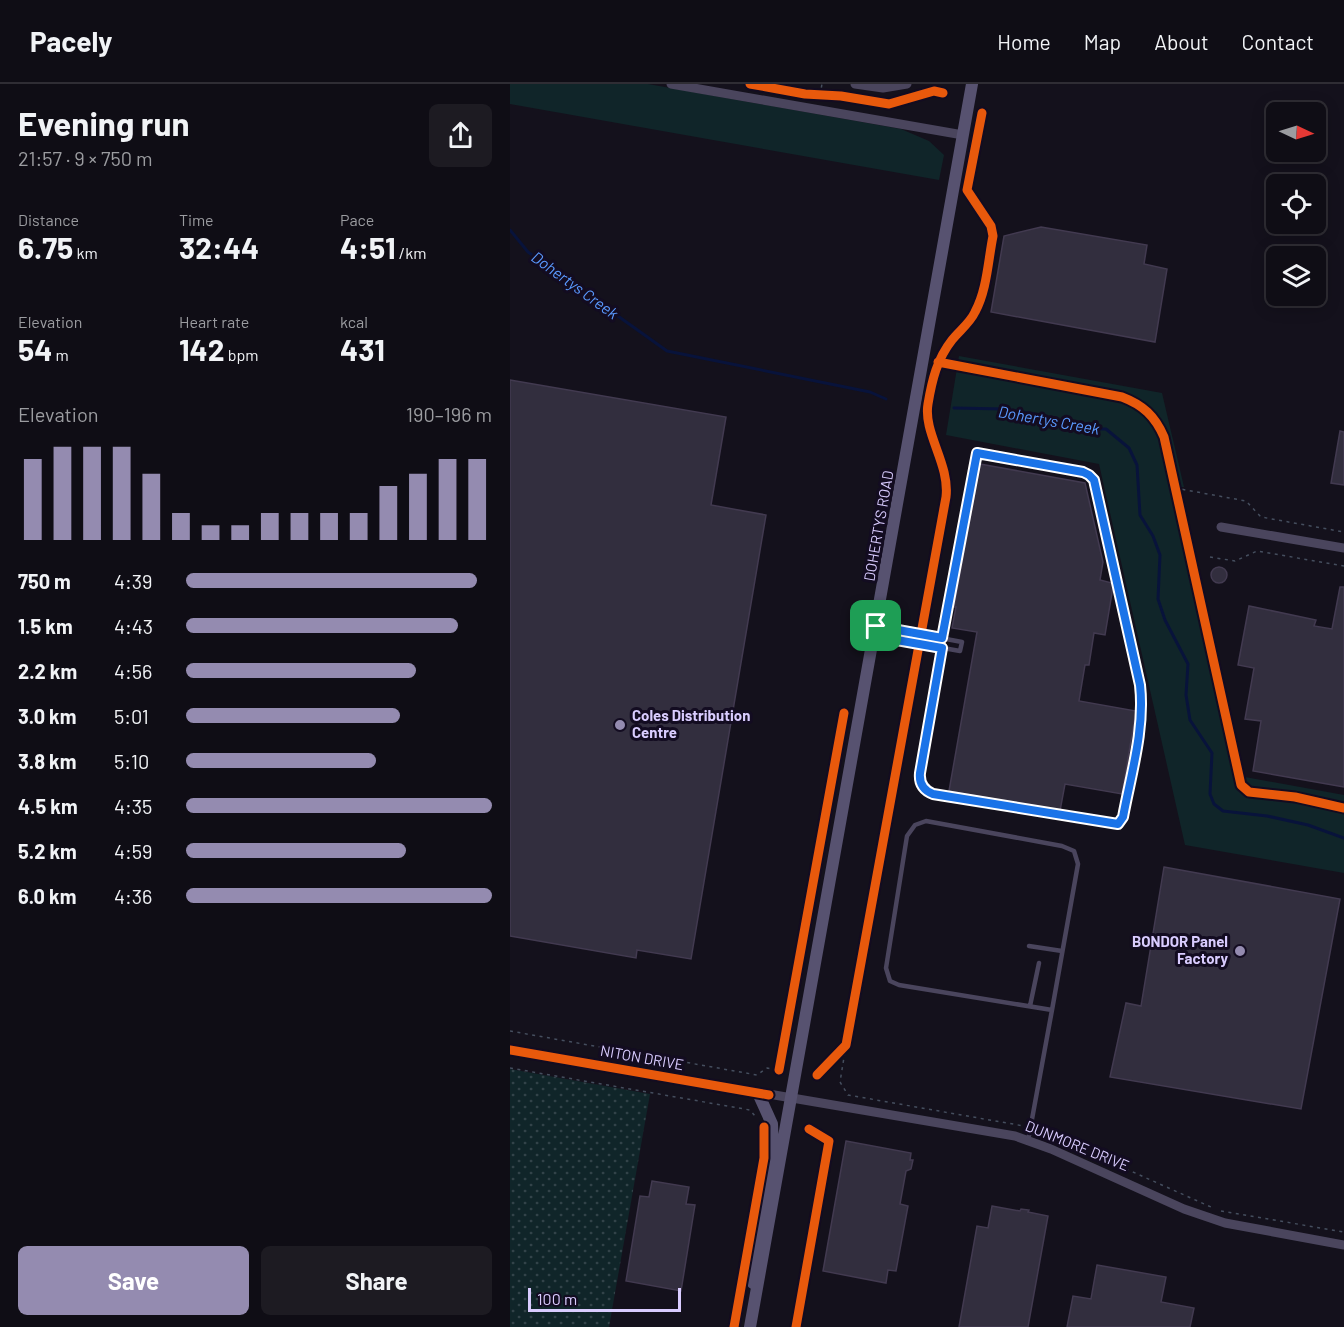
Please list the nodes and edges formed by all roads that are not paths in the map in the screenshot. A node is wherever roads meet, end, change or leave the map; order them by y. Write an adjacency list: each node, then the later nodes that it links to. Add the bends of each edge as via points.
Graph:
1 (671, 84): 5 (street)
2 (855, 84): 3 (street, via 883,88)
3 (907, 84)
4 (972, 84): 5 (main road, DOHERTYS ROAD)
5 (963, 135): 8 (main road, DOHERTYS ROAD)
6 (1221, 527): 7 (street)
7 (1344, 549)
8 (875, 631): 9 (lane); 10 (lane); 18 (main road, DOHERTYS ROAD)
9 (942, 638): 10 (lane, via 962,642 960,651); 10 (lane, via 977,453 1089,475 1094,482 1142,702 1122,821 1114,825 944,796 924,789 920,773)
10 (942, 648)
11 (1029, 946): 12 (lane)
12 (1062, 951): 14 (lane, via 1078,864 1074,851 926,821 915,825 907,836 886,958 890,981 916,990); 15 (lane)
13 (1039, 963): 14 (lane)
14 (1030, 1006): 15 (lane)
15 (1052, 1010): 19 (lane)
16 (510, 1050): 17 (street, NITON DRIVE)
17 (758, 1094): 18 (street, NITON DRIVE); 21 (main road, via 772,1125 773,1151 752,1265)
18 (792, 1099): 19 (street, DUNMORE DRIVE); 21 (main road, DOHERTYS ROAD)
19 (1028, 1141): 20 (street, DUNMORE DRIVE, via 1225,1223)
20 (1344, 1245)
21 (754, 1305): 22 (main road, DOHERTYS ROAD)
22 (750, 1327)

